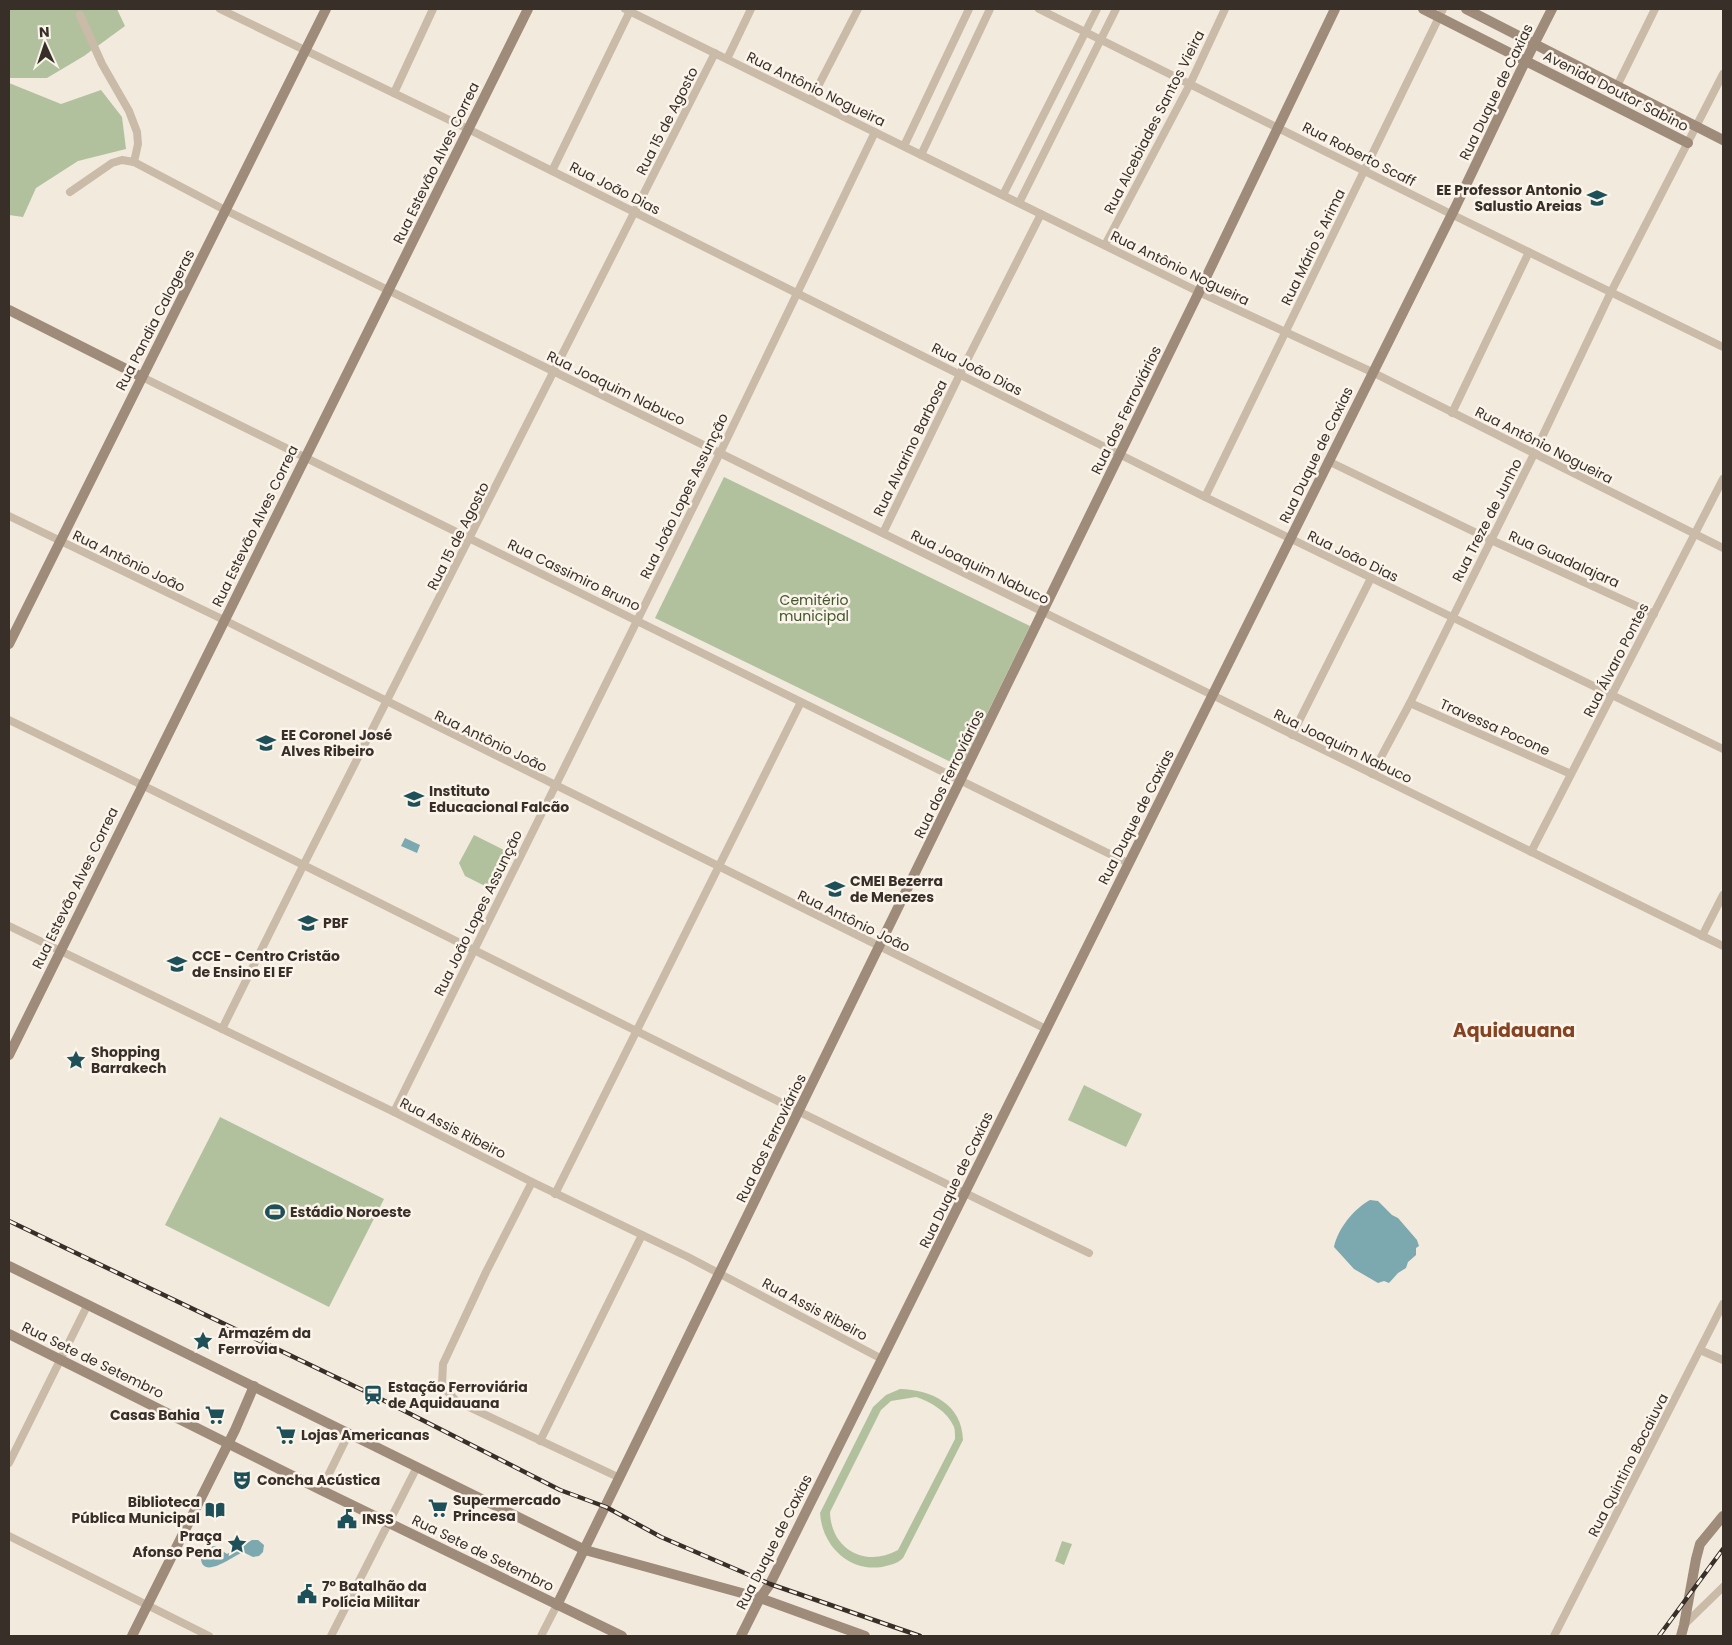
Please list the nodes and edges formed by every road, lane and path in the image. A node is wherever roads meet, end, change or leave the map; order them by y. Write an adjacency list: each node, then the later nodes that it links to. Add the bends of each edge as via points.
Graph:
1 (220, 9): 25 (street, Rua João Dias)
2 (326, 9): 25 (main road, Rua Pandia Calogeras)
3 (433, 9): 32 (street)
4 (528, 9): 36 (main road, Rua Estevão Alves Correa)
5 (751, 9): 27 (street)
6 (858, 9): 33 (street)
7 (968, 9): 40 (street)
8 (990, 9): 41 (street)
9 (1039, 9): 22 (street, Rua Roberto Scaff)
10 (1097, 9): 22 (street)
11 (1116, 9): 23 (street)
12 (1225, 9): 30 (street, Rua Alcebiades Santos Vieira)
13 (1336, 9): 35 (main road, Rua dos Ferroviários)
14 (1424, 9): 20 (main road, Avenida Doutor Sabino)
15 (1466, 9): 24 (main road, Avenida Doutor Sabino)
16 (1552, 9): 24 (main road, Rua Duque de Caxias)
17 (1655, 9): 31 (street)
18 (628, 10): 19 (street, Rua Antônio Nogueira); 43 (street)
19 (639, 12): 26 (street, Rua Antônio Nogueira)
20 (1441, 13): 28 (main road, Avenida Doutor Sabino); 44 (street, Rua Mário S Arima)
21 (80, 15): 42 (street, via 137,132)
22 (1085, 32): 23 (street, Rua Roberto Scaff); 46 (street)
23 (1100, 40): 30 (street, Rua Roberto Scaff); 47 (street)
24 (1534, 44): 28 (main road, Rua Duque de Caxias); 31 (main road, Avenida Doutor Sabino)
25 (305, 50): 32 (street, Rua João Dias); 48 (main road, Rua Pandia Calogeras)
26 (716, 53): 27 (street, Rua Antônio Nogueira); 49 (street, Rua 15 de Agosto)
27 (727, 59): 33 (street, Rua Antônio Nogueira)
28 (1525, 60): 39 (main road, Avenida Doutor Sabino); 51 (main road, Rua Duque de Caxias)
29 (1723, 74): 34 (street)
30 (1190, 84): 35 (street, Rua Roberto Scaff); 52 (street, Rua Alcebiades Santos Vieira)
31 (1617, 86): 34 (main road, Avenida Doutor Sabino)
32 (394, 93): 36 (street, Rua João Dias)
33 (811, 100): 37 (street, Rua Antônio Nogueira)
34 (1697, 127): 38 (main road, Avenida Doutor Sabino); 39 (street, Rua Treze de Junho)
35 (1277, 128): 44 (street, Rua Roberto Scaff); 55 (main road, Rua dos Ferroviários)
36 (468, 129): 43 (street, Rua João Dias); 54 (main road, Rua Estevão Alves Correa)
37 (874, 132): 40 (street, Rua Antônio Nogueira); 57 (street, Rua João Lopes Assunção)
38 (1723, 140)
39 (1688, 143): 56 (street, Rua Treze de Junho)
40 (904, 146): 41 (street, Rua Antônio Nogueira)
41 (922, 155): 46 (street, Rua Antônio Nogueira)
42 (134, 162): 45 (street, via 122,160 112,163); 48 (street, Rua Joaquim Nabuco)
43 (552, 171): 49 (street, Rua João Dias)
44 (1364, 171): 51 (street, Rua Roberto Scaff); 59 (street, Rua Mário S Arima)
45 (70, 192)
46 (1003, 195): 47 (street, Rua Antônio Nogueira)
47 (1019, 203): 50 (street, Rua Antônio Nogueira)
48 (225, 210): 54 (street, Rua Joaquim Nabuco); 64 (main road, Rua Pandia Calogeras)
49 (635, 212): 57 (street, Rua João Dias); 61 (street, Rua 15 de Agosto)
50 (1041, 214): 52 (street, Rua Antônio Nogueira); 63 (street, Rua Alvarino Barbosa)
51 (1451, 214): 53 (street, Rua Roberto Scaff); 62 (main road, Rua Duque de Caxias)
52 (1105, 245): 55 (street, Rua Antônio Nogueira)
53 (1529, 252): 56 (street, Rua Roberto Scaff); 65 (street)
54 (388, 290): 61 (street, Rua Joaquim Nabuco); 69 (main road, Rua Estevão Alves Correa)
55 (1199, 292): 59 (street, Rua Antônio Nogueira); 67 (main road, Rua dos Ferroviários)
56 (1611, 292): 60 (street, Rua Roberto Scaff); 68 (street, Rua Treze de Junho)
57 (798, 294): 63 (street, Rua João Dias); 66 (street, Rua João Lopes Assunção)
58 (9, 310): 64 (main road, Rua Cassimiro Bruno)
59 (1285, 332): 62 (street, Rua Antônio Nogueira); 72 (street, Rua Mário S Arima)
60 (1723, 347)
61 (554, 372): 66 (street, Rua Joaquim Nabuco); 76 (street, Rua 15 de Agosto)
62 (1372, 372): 65 (street, Rua Antônio Nogueira); 70 (main road, Rua Duque de Caxias)
63 (960, 374): 67 (street, Rua João Dias); 74 (street, Rua Alvarino Barbosa)
64 (142, 377): 69 (street, Rua Cassimiro Bruno); 79 (main road, Rua Pandia Calogeras)
65 (1452, 413): 68 (street, Rua Antônio Nogueira)
66 (720, 453): 74 (street, Rua Joaquim Nabuco); 86 (street, Rua João Lopes Assunção)
67 (1120, 454): 72 (street, Rua João Dias); 82 (main road, Rua dos Ferroviários)
68 (1534, 454): 75 (street, Rua Antônio Nogueira); 78 (street, Rua Treze de Junho)
69 (305, 457): 76 (street, Rua Cassimiro Bruno); 85 (main road, Rua Estevão Alves Correa)
70 (1328, 461): 77 (main road, Rua Duque de Caxias); 78 (street, Rua Guadalajara)
71 (1723, 479): 75 (street, Rua Álvaro Pontes)
72 (1205, 497): 77 (street, Rua João Dias)
73 (9, 516): 79 (street, Rua Antônio João)
74 (883, 533): 82 (street, Rua Joaquim Nabuco)
75 (1696, 534): 80 (street, Rua Antônio Nogueira); 83 (street, Rua Álvaro Pontes)
76 (470, 539): 86 (street, Rua Cassimiro Bruno); 91 (street, Rua 15 de Agosto)
77 (1290, 539): 81 (street, Rua João Dias); 88 (main road, Rua Duque de Caxias)
78 (1491, 540): 83 (street, Rua Guadalajara); 84 (street, Rua Treze de Junho)
79 (60, 541): 85 (street, Rua Antônio João); 87 (main road, Rua Pandia Calogeras)
80 (1723, 548)
81 (1371, 578): 84 (street, Rua João Dias); 94 (street)
82 (1043, 612): 88 (street, Rua Joaquim Nabuco); 98 (main road, Rua dos Ferroviários)
83 (1654, 614): 89 (street, Rua Álvaro Pontes)
84 (1452, 617): 89 (street, Rua João Dias); 92 (street, Rua Treze de Junho)
85 (224, 620): 91 (street, Rua Antônio João); 99 (main road, Rua Estevão Alves Correa)
86 (637, 621): 90 (street, Rua Cassimiro Bruno); 100 (street, Rua João Lopes Assunção)
87 (9, 644)
88 (1212, 695): 94 (street, Rua Joaquim Nabuco); 102 (main road, Rua Duque de Caxias)
89 (1612, 696): 95 (street, Rua João Dias); 97 (street, Rua Álvaro Pontes)
90 (801, 702): 98 (street, Rua Cassimiro Bruno); 104 (street)
91 (387, 703): 100 (street, Rua Antônio João); 103 (street, Rua 15 de Agosto)
92 (1410, 703): 96 (street, Rua Treze de Junho); 97 (street, Travessa Pocone)
93 (9, 720): 99 (street)
94 (1292, 735): 96 (street, Rua Joaquim Nabuco)
95 (1723, 749)
96 (1372, 774): 101 (street, Rua Joaquim Nabuco)
97 (1571, 774): 101 (street, Rua Álvaro Pontes)
98 (961, 780): 102 (street, Rua Cassimiro Bruno); 109 (main road, Rua dos Ferroviários)
99 (142, 785): 103 (street); 111 (main road, Rua Estevão Alves Correa)
100 (555, 786): 104 (street, Rua Antônio João); 110 (street, Rua João Lopes Assunção)
101 (1530, 852): 107 (street, Rua Joaquim Nabuco)
102 (1128, 863): 113 (main road, Rua Duque de Caxias)
103 (303, 866): 110 (street); 112 (street, Rua 15 de Agosto)
104 (719, 867): 109 (street, Rua Antônio João); 114 (street)
105 (1723, 895): 107 (street)
106 (9, 926): 111 (street, Rua Assis Ribeiro)
107 (1702, 936): 108 (street, Rua Joaquim Nabuco)
108 (1723, 946)
109 (879, 947): 113 (street, Rua Antônio João); 116 (main road, Rua dos Ferroviários)
110 (474, 950): 114 (street); 117 (street, Rua João Lopes Assunção)
111 (59, 951): 112 (street, Rua Assis Ribeiro); 115 (main road, Rua Estevão Alves Correa)
112 (222, 1029): 117 (street, Rua Assis Ribeiro)
113 (1046, 1029): 120 (main road, Rua Duque de Caxias)
114 (637, 1030): 116 (street); 119 (street)
115 (9, 1055)
116 (799, 1111): 120 (street); 124 (main road, Rua dos Ferroviários)
117 (394, 1112): 118 (street, Rua Assis Ribeiro)
118 (532, 1182): 119 (street, Rua Assis Ribeiro); 134 (street, via 443,1364 442,1385 456,1401)
119 (555, 1194): 121 (street, Rua Assis Ribeiro)
120 (965, 1194): 122 (street); 129 (main road, Rua Duque de Caxias)
121 (642, 1235): 124 (street, Rua Assis Ribeiro); 134 (street)
122 (1089, 1253)
123 (9, 1266): 125 (main road)
124 (720, 1274): 129 (street, Rua Assis Ribeiro); 138 (main road, Rua dos Ferroviários)
125 (88, 1304): 130 (street); 132 (main road)
126 (1723, 1304): 128 (street, Rua Quintino Bocaiuva)
127 (9, 1334): 130 (main road, Rua Sete de Setembro)
128 (1700, 1350): 131 (street); 156 (street, Rua Quintino Bocaiuva)
129 (882, 1359): 145 (main road, Rua Duque de Caxias, via 770,1584)
130 (60, 1360): 135 (main road, Rua Sete de Setembro); 136 (street)
131 (1723, 1360)
132 (254, 1386): 133 (main road); 135 (main road)
133 (349, 1433): 137 (main road); 139 (street)
134 (540, 1441): 138 (street)
135 (228, 1442): 139 (main road, Rua Sete de Setembro); 147 (main road)
136 (9, 1463)
137 (417, 1467): 141 (street); 143 (main road)
138 (620, 1478): 143 (main road, Rua dos Ferroviários)
139 (321, 1490): 141 (main road, Rua Sete de Setembro)
140 (1723, 1516): 148 (main road, via 1700,1544)
141 (389, 1522): 146 (main road, Rua Sete de Setembro); 151 (street)
142 (9, 1536): 147 (street)
143 (585, 1550): 145 (main road); 146 (main road, Rua dos Ferroviários)
144 (1723, 1587): 148 (street)
145 (760, 1598): 154 (main road, Rua Duque de Caxias); 155 (main road)
146 (557, 1605): 152 (street); 153 (main road, Rua Sete de Setembro)
147 (147, 1606): 149 (main road); 150 (street)
148 (1684, 1625): 157 (main road)
149 (132, 1636)
150 (209, 1636)
151 (331, 1636)
152 (541, 1636)
153 (622, 1636)
154 (741, 1636)
155 (865, 1636)
156 (1554, 1636)
157 (1681, 1636)

